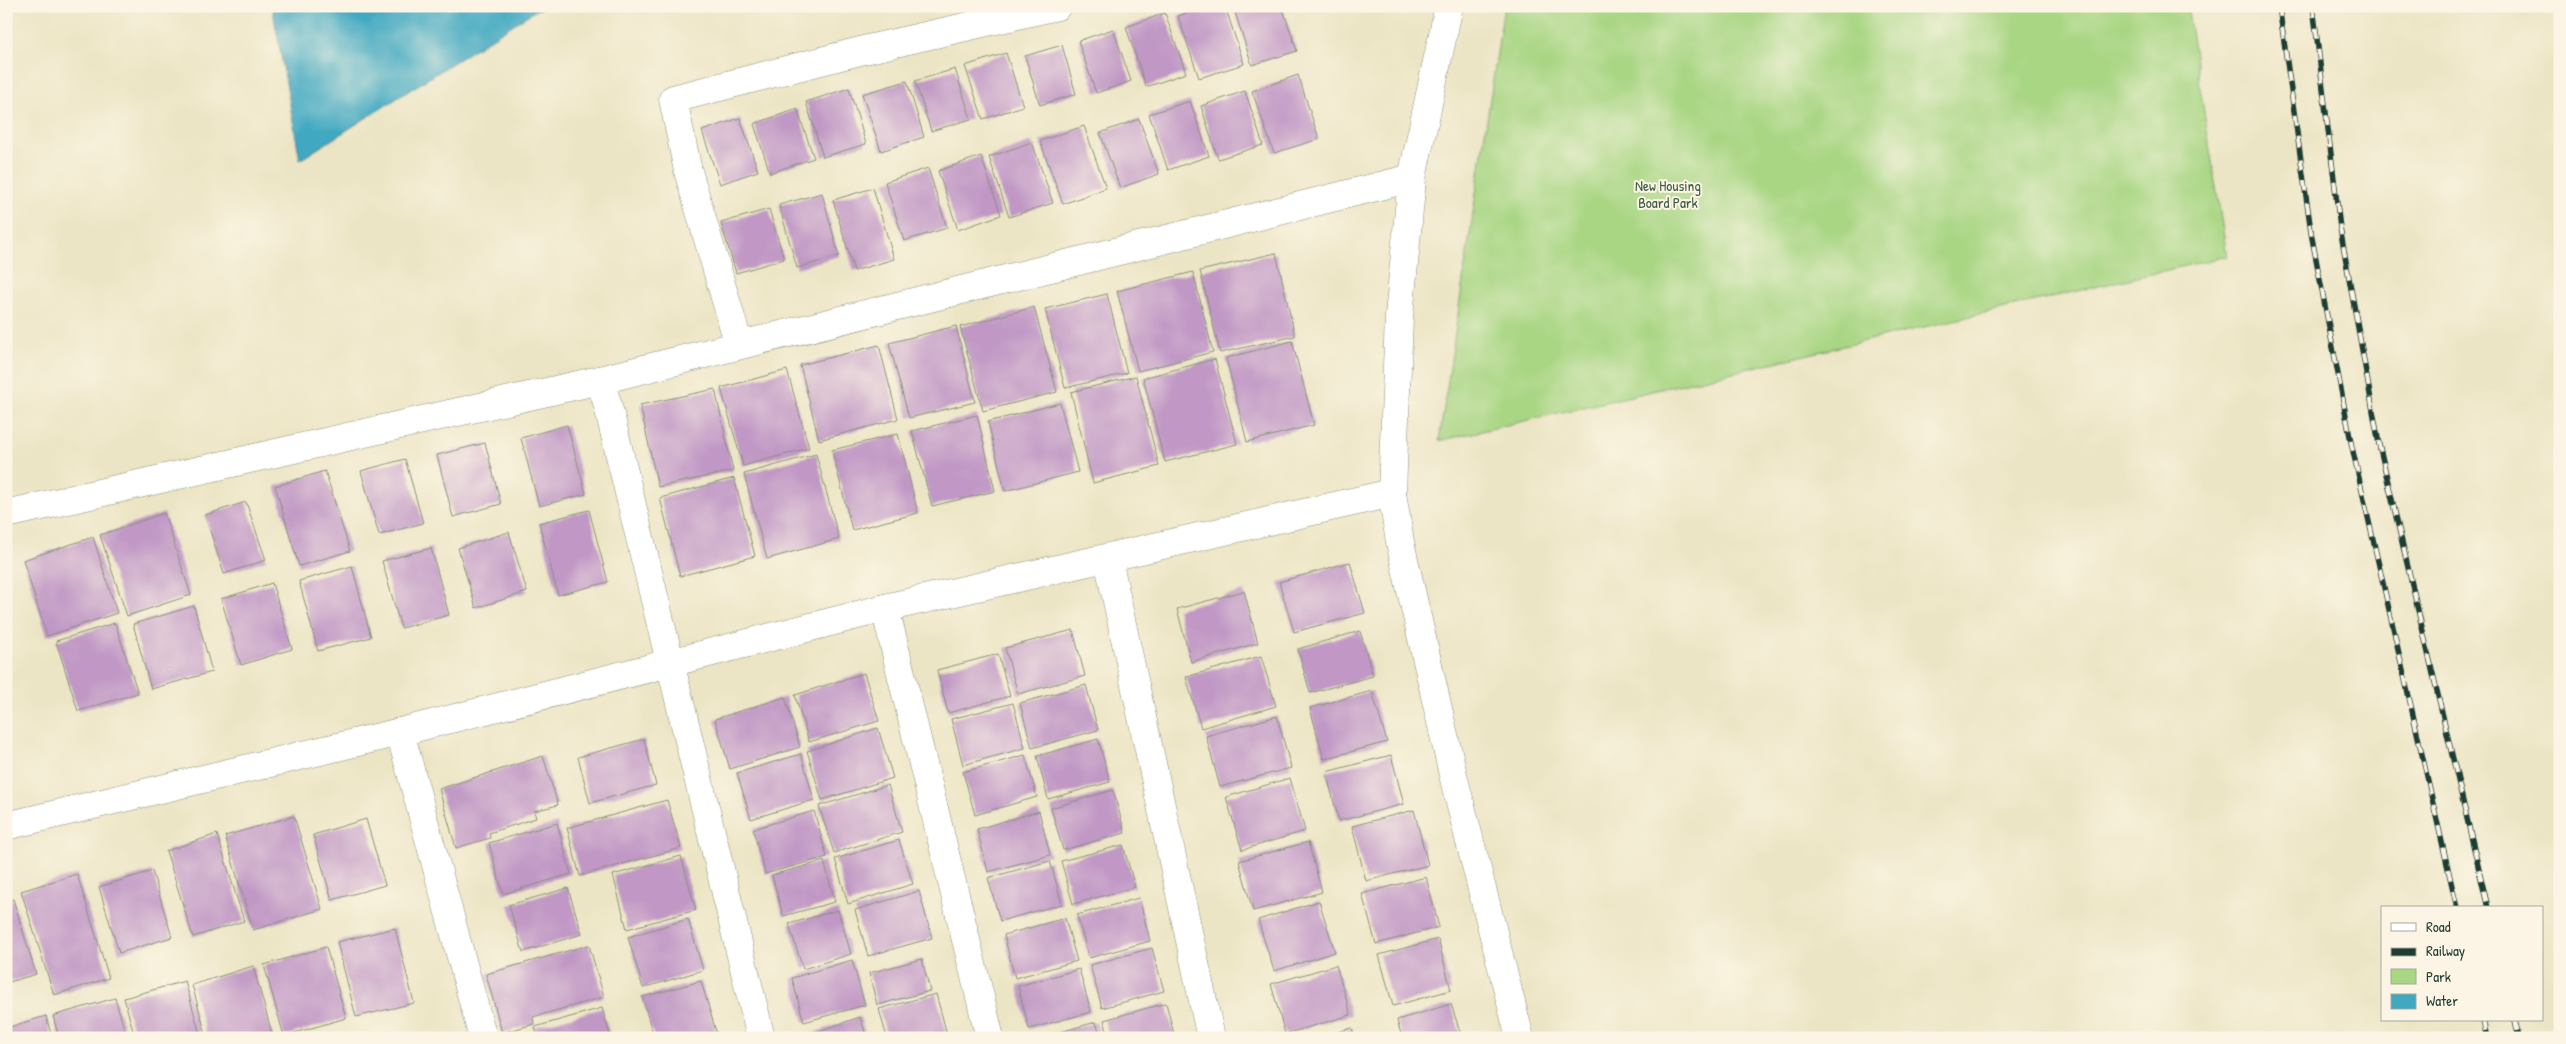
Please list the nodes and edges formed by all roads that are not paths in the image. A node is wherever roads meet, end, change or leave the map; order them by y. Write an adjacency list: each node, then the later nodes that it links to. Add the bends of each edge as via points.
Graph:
1 (1056, 6): 4 (street, via 864,50 673,99 688,171)
2 (1449, 6): 3 (street)
3 (1412, 178): 4 (street); 6 (street, via 1399,317)
4 (739, 345): 5 (street)
5 (600, 380): 7 (street); 10 (street)
6 (1392, 493): 8 (street); 17 (street, via 1400,542 1454,779)
7 (6, 514)
8 (1108, 559): 9 (street); 16 (street)
9 (885, 608): 10 (street); 15 (street)
10 (671, 664): 11 (street); 14 (street)
11 (400, 732): 12 (street); 13 (street)
12 (6, 826)
13 (483, 1038)
14 (761, 1038)
15 (990, 1038)
16 (1211, 1038)
17 (1520, 1038)

